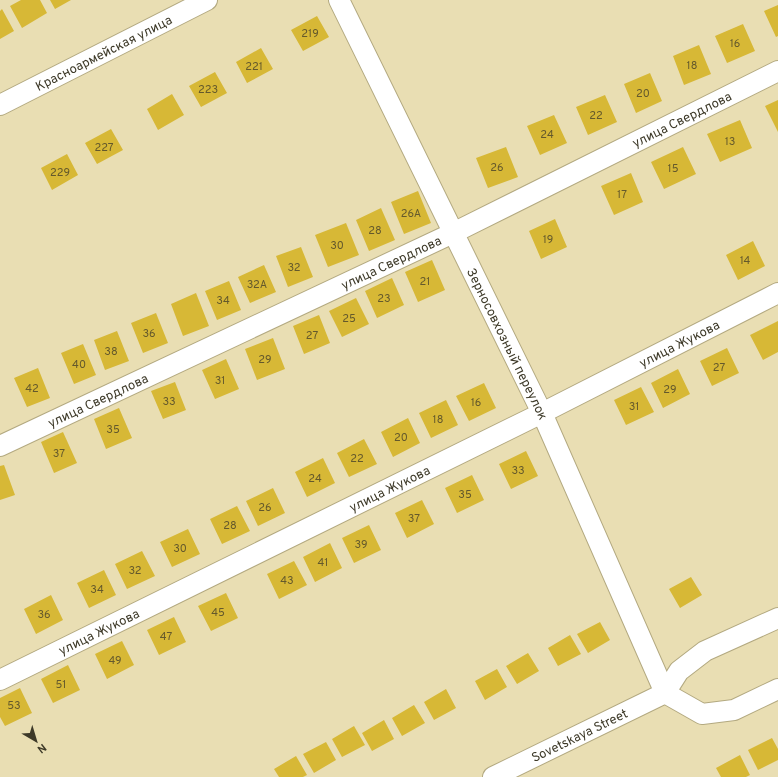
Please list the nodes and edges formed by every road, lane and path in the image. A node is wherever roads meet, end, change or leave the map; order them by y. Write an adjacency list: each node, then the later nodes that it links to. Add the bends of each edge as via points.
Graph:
1 (206, 0): 4 (street, Красноармейская улица)
2 (339, 0): 5 (street, Зерносовхозный переулок)
3 (778, 71): 5 (street, улица Свердлова)
4 (0, 105)
5 (454, 233): 7 (street, Зерносовхозный переулок); 8 (street, улица Свердлова)
6 (778, 293): 7 (street, улица Жукова)
7 (542, 413): 10 (street, улица Жукова); 12 (street, Зерносовхозный переулок)
8 (0, 446)
9 (778, 618): 12 (street, via 705,651 679,671)
10 (0, 680)
11 (778, 689): 12 (street, via 734,710 702,714)
12 (665, 693): 13 (street, Sovetskaya Street)
13 (526, 770): 14 (street, Sovetskaya Street)
14 (493, 777)

